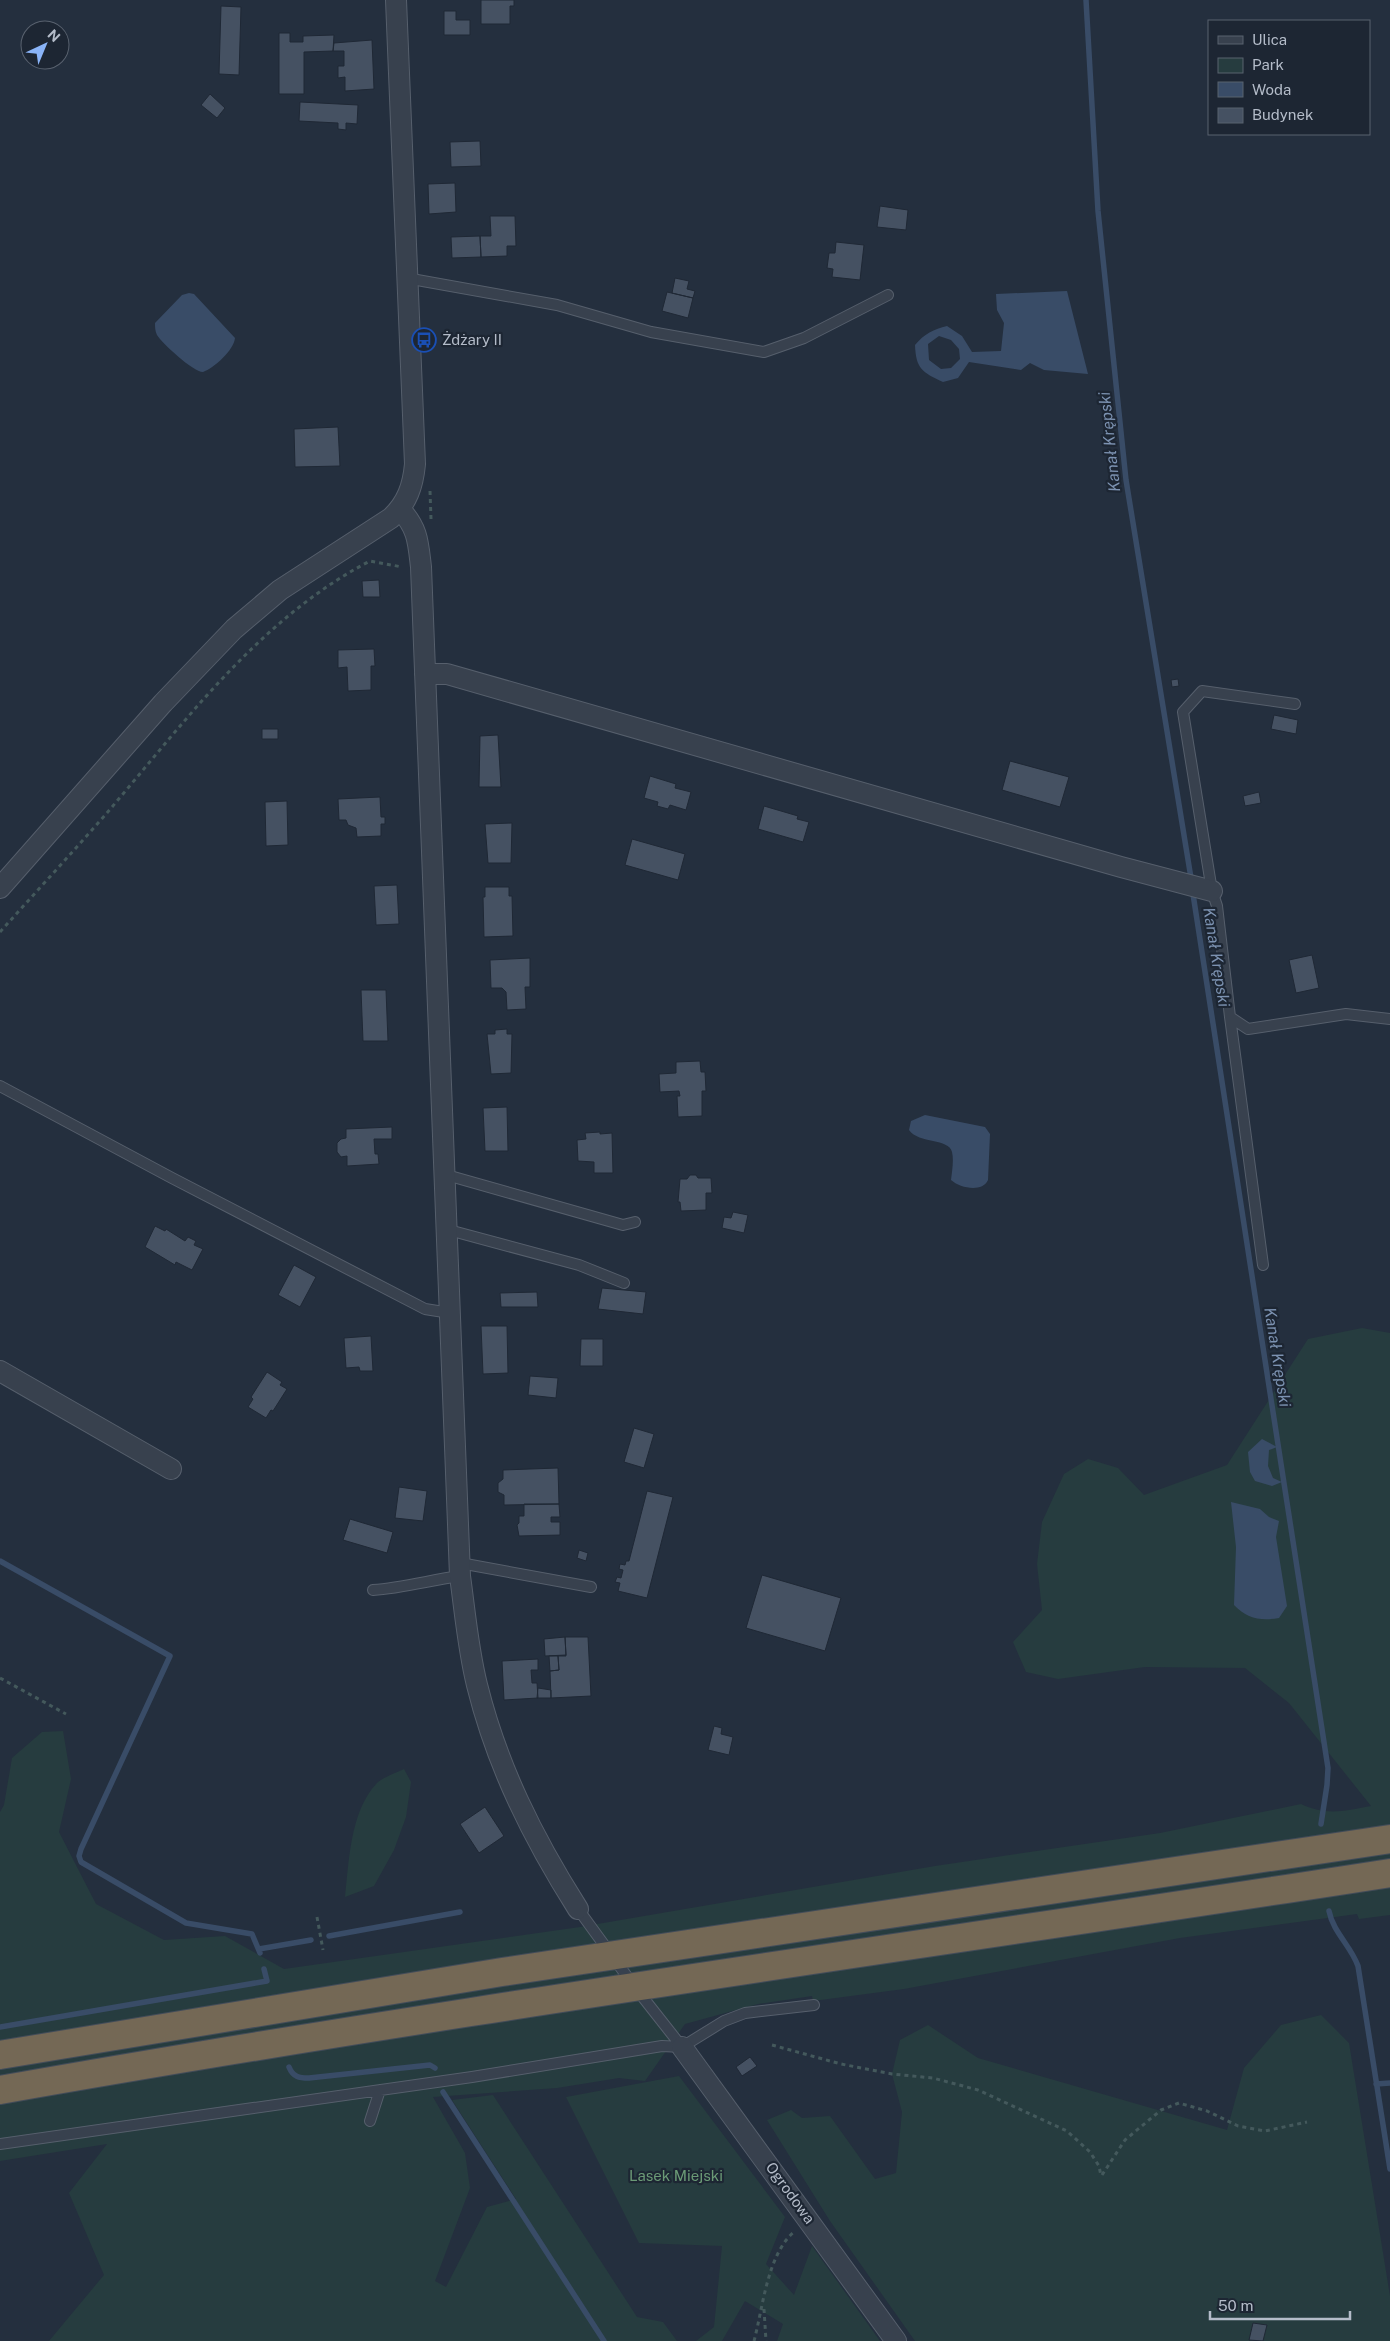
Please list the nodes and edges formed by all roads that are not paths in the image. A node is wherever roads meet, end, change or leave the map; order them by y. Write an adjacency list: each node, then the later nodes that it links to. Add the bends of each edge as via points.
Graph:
1 (396, 0): 2 (street)
2 (406, 278): 3 (lane, via 557,305 651,332 764,352 804,338); 4 (street, via 415,464 411,487)
3 (888, 295)
4 (400, 509): 5 (street, via 414,525 417,534); 7 (street, via 371,533 280,590 234,629 163,703)
5 (425, 674): 8 (street, via 447,674); 12 (street)
6 (1295, 704): 8 (lane, via 1202,691 1183,712)
7 (0, 888)
8 (1212, 891): 9 (lane, via 1219,919)
9 (1230, 1017): 10 (lane, via 1248,1029 1346,1014); 15 (lane)
10 (1390, 1019)
11 (0, 1086): 17 (lane, via 425,1309)
12 (444, 1174): 13 (lane, via 623,1225); 14 (street)
13 (635, 1222)
14 (445, 1229): 16 (lane, via 570,1262); 17 (street)
15 (1263, 1265)
16 (624, 1283)
17 (450, 1313): 20 (street)
18 (0, 1371): 19 (street)
19 (172, 1469)
20 (460, 1569): 21 (lane); 22 (lane, via 397,1588); 25 (street, via 475,1674 498,1756 525,1819)
21 (592, 1587)
22 (373, 1590)
23 (1390, 1839): 26 (highway)
24 (1390, 1873): 27 (highway)
25 (578, 1909): 26 (lane)
26 (612, 1956): 27 (lane); 30 (highway)
27 (634, 1986): 29 (lane); 31 (highway, via 202,2054)
28 (814, 2006): 29 (lane, via 736,2016)
29 (682, 2047): 32 (lane, via 662,2046); 35 (street, Ogrodowa)
30 (0, 2055)
31 (0, 2090)
32 (380, 2090): 33 (lane); 34 (lane)
33 (370, 2121)
34 (0, 2144)
35 (896, 2341)

